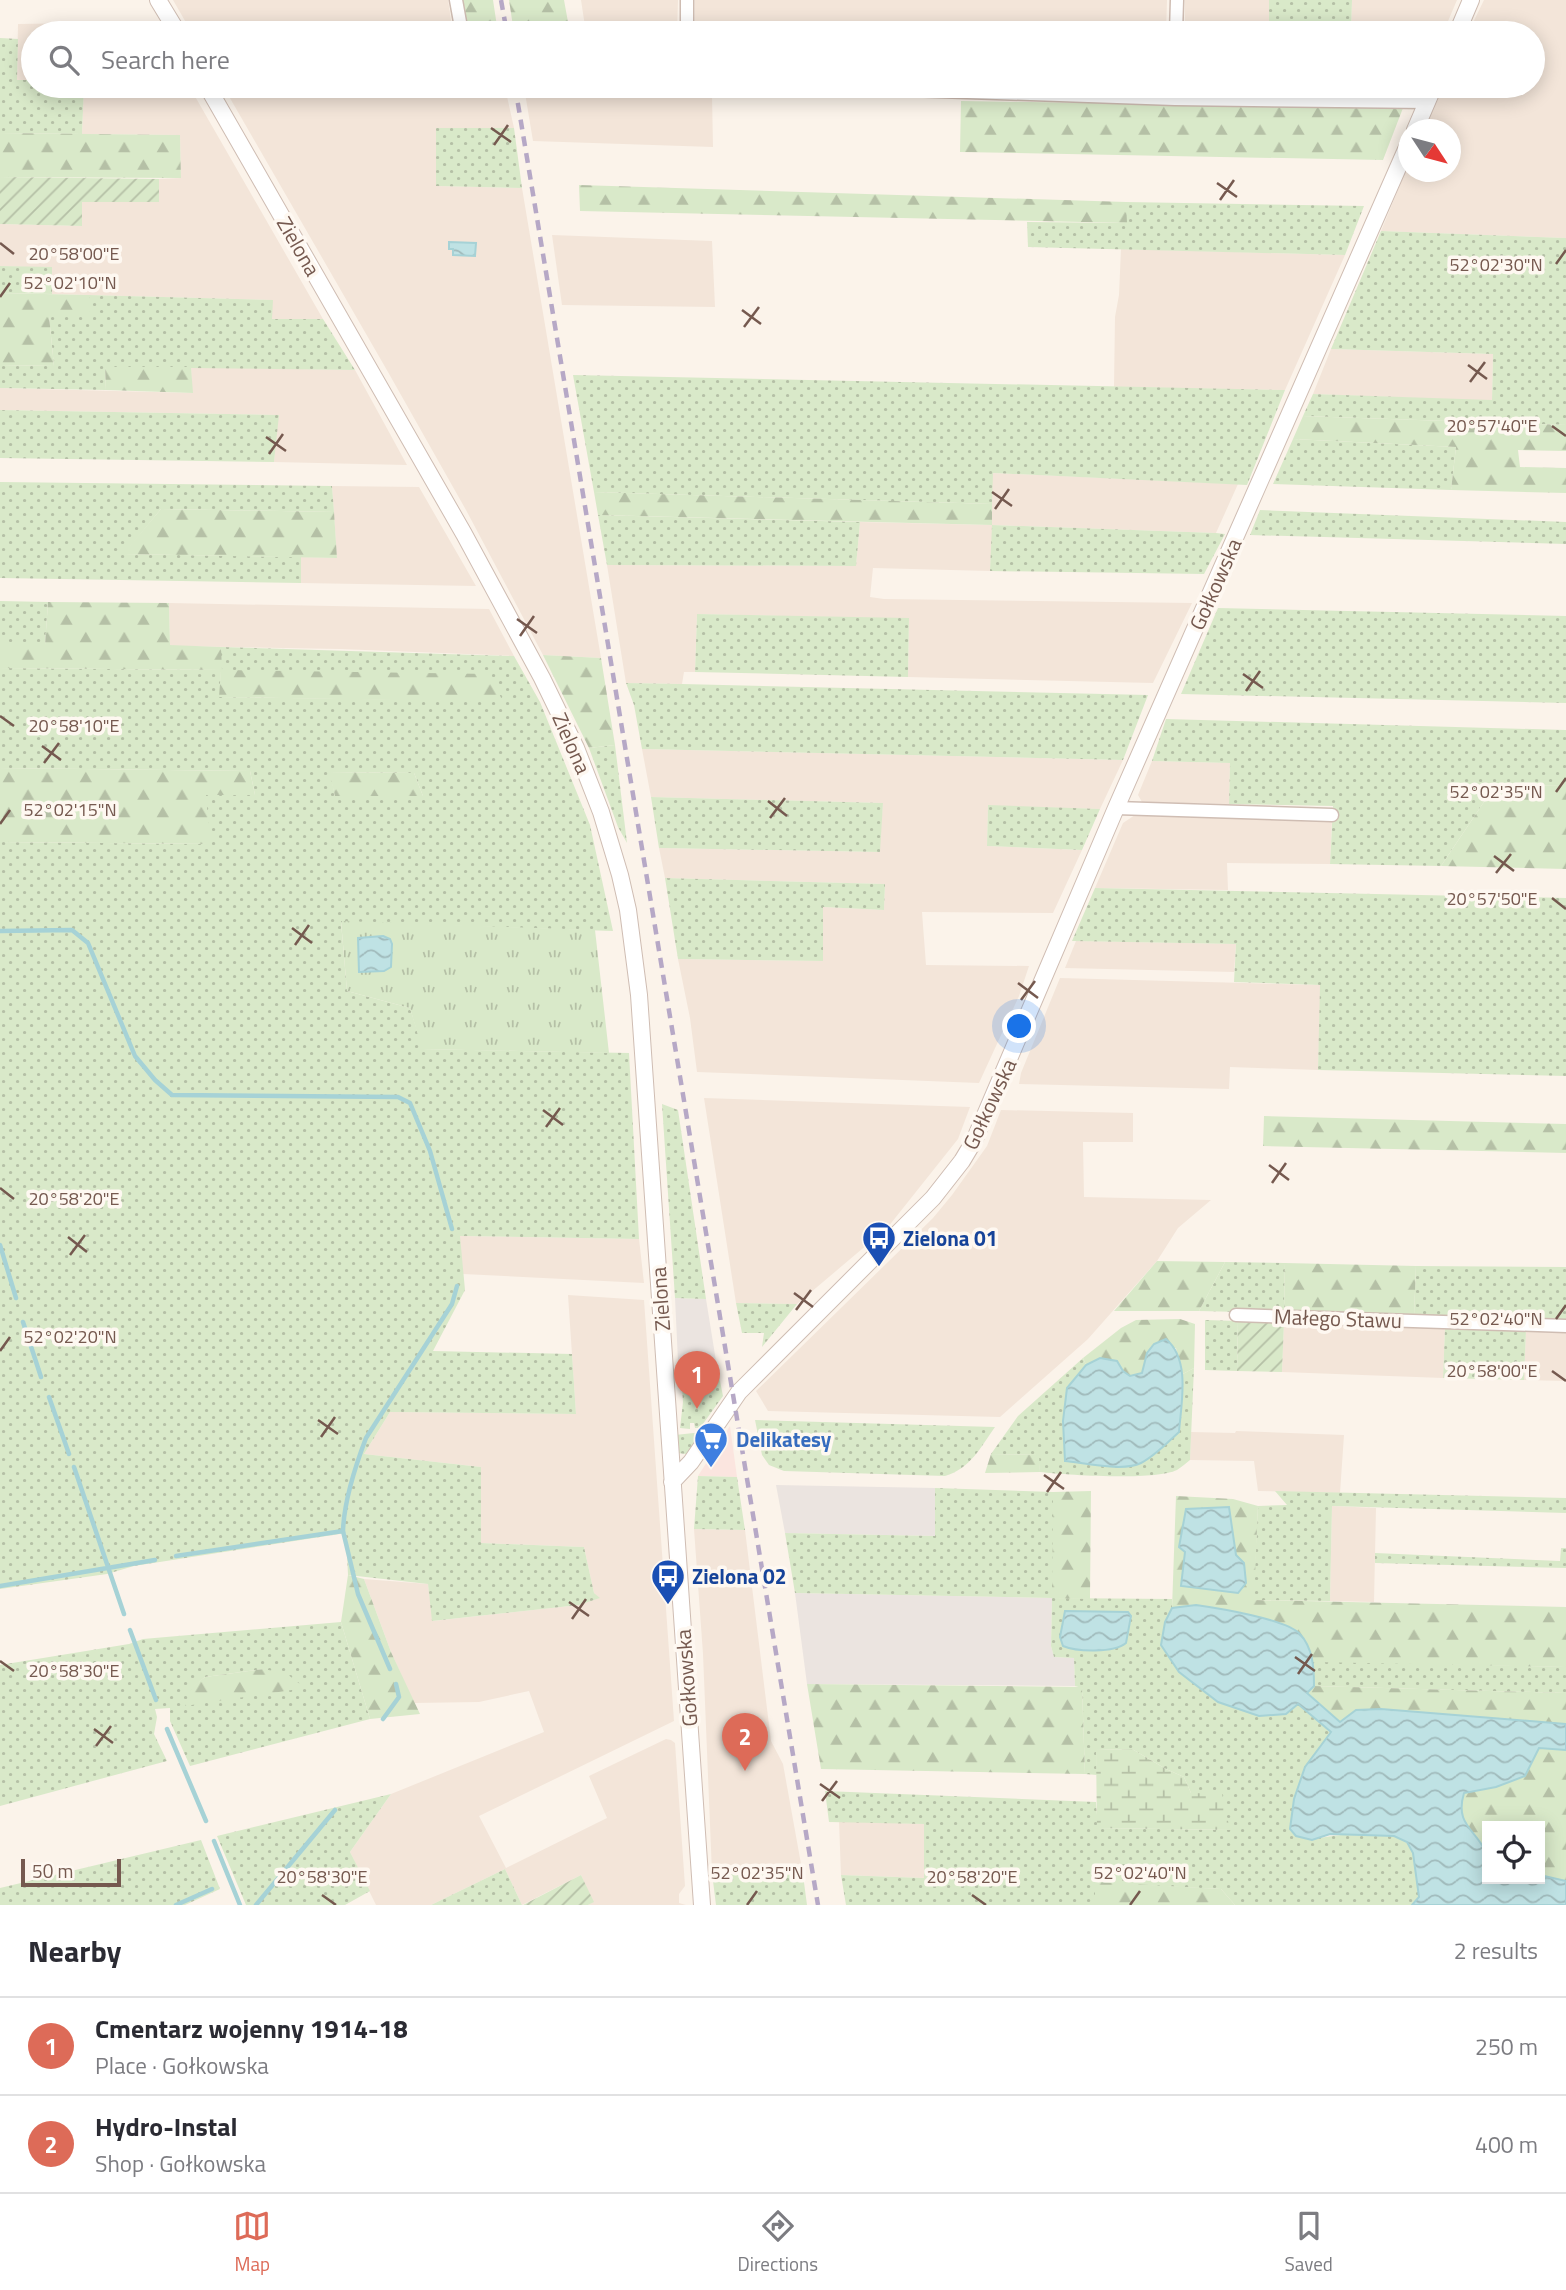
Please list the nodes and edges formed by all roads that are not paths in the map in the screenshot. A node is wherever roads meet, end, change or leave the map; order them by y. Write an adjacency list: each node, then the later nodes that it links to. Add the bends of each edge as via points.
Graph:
1 (158, 0): 6 (street)
2 (456, 0): 7 (street)
3 (687, 0): 8 (street)
4 (1177, 0): 9 (street)
5 (1471, 0): 10 (street)
6 (171, 21)
7 (460, 21)
8 (687, 21)
9 (1176, 21)
10 (1462, 21)
11 (214, 98): 21 (street, Zielona, via 477,558 548,690 601,812 628,910 639,995)
12 (1326, 98): 14 (street)
13 (1429, 98): 14 (street)
14 (1427, 102): 15 (street)
15 (1420, 119)
16 (1398, 170): 17 (street, Gołkowska)
17 (1116, 808): 18 (street); 21 (street, Gołkowska, via 983,1122 962,1161 933,1198 743,1388)
18 (1332, 815)
19 (1236, 1315): 20 (street, Małego Stawu)
20 (1566, 1325)
21 (672, 1482): 22 (street, Gołkowska)
22 (702, 1905)

